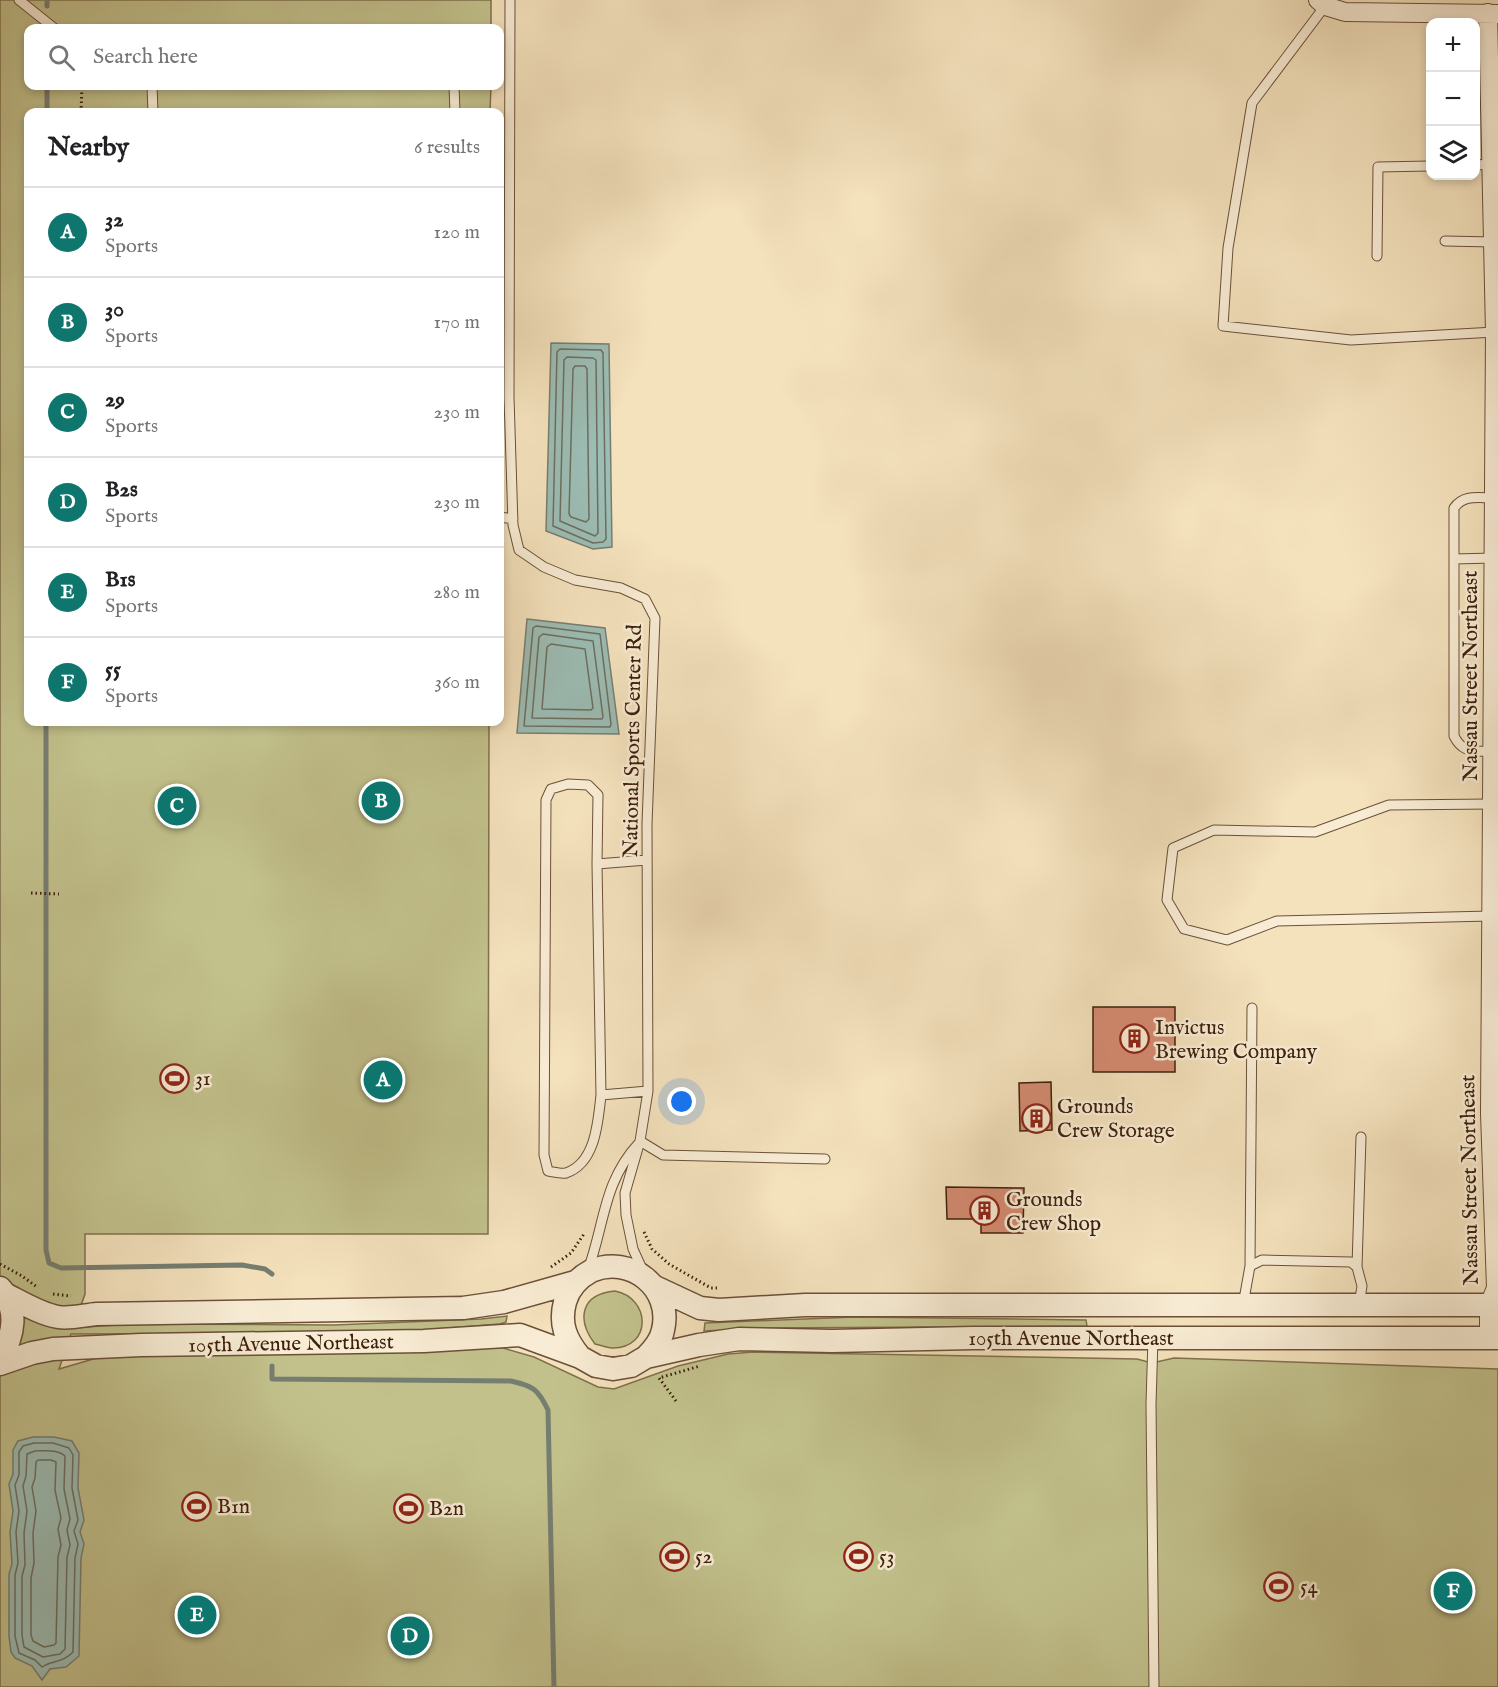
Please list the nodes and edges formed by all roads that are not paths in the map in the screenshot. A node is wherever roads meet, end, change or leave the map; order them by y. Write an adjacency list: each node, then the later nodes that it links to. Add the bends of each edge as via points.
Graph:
1 (18, 0): 6 (lane)
2 (510, 0): 7 (lane, National Sports Center Rd)
3 (1321, 3): 4 (street, via 1346,12); 19 (lane, via 1252,103 1228,248 1223,326 1351,340)
4 (1449, 7): 5 (street)
5 (1493, 14): 12 (street, Nassau Street Northeast)
6 (49, 24)
7 (505, 50): 18 (lane, National Sports Center Rd)
8 (152, 90): 10 (lane)
9 (454, 90): 11 (lane)
10 (153, 108)
11 (455, 108)
12 (1483, 164): 14 (street, Nassau Street Northeast)
13 (1426, 166): 17 (lane, via 1378,167)
14 (1495, 184): 16 (street, Nassau Street Northeast)
15 (1445, 241): 16 (lane)
16 (1493, 242): 19 (street, Nassau Street Northeast)
17 (1377, 256)
18 (505, 279): 22 (lane, National Sports Center Rd)
19 (1496, 326): 20 (street, Nassau Street Northeast)
20 (1495, 492): 23 (street, Nassau Street Northeast); 24 (lane, via 1465,498 1454,508)
21 (504, 518): 22 (lane)
22 (513, 519): 31 (lane, National Sports Center Rd, via 519,550 544,567 575,580 621,588 645,599 655,618)
23 (1493, 558): 24 (lane); 25 (street, Nassau Street Northeast)
24 (1454, 559): 28 (lane, via 1454,736 1466,750)
25 (1495, 627): 26 (street, Nassau Street Northeast)
26 (1495, 665): 27 (street, Nassau Street Northeast)
27 (1495, 714): 28 (street, Nassau Street Northeast)
28 (1492, 752): 29 (street, Nassau Street Northeast)
29 (1495, 776): 30 (street, Nassau Street Northeast)
30 (1491, 804): 33 (street, Nassau Street Northeast); 34 (lane, via 1389,806 1315,832 1214,830 1173,848 1167,900 1184,929 1227,940 1277,921)
31 (647, 860): 32 (lane); 36 (lane, National Sports Center Rd)
32 (597, 864): 37 (lane); 37 (lane, via 598,795 588,785 568,784 551,789 546,800 544,1155 548,1171 564,1174 579,1166 597,1136)
33 (1495, 866): 34 (street, Nassau Street Northeast)
34 (1491, 916): 38 (street, Nassau Street Northeast)
35 (1252, 1008): 42 (lane)
36 (648, 1091): 37 (lane); 40 (lane, National Sports Center Rd)
37 (602, 1095)
38 (1494, 1113): 48 (street, Nassau Street Northeast)
39 (1361, 1137): 43 (lane)
40 (640, 1141): 41 (lane, via 663,1155); 44 (lane, via 624,1159 609,1192 597,1242); 45 (lane, National Sports Center Rd, via 625,1193 626,1215 633,1249)
41 (825, 1159)
42 (1250, 1266): 43 (lane, via 1262,1260 1351,1262); 49 (lane)
43 (1358, 1267): 47 (lane, via 1362,1286)
44 (581, 1278): 45 (street, 105th Avenue Northeast, via 598,1269 616,1267 635,1270); 46 (street, 105th Avenue Northeast, via 504,1302 463,1308 72,1317 45,1313); 52 (street, via 566,1298 562,1313 570,1344)
45 (650, 1282): 49 (street, 105th Avenue Northeast, via 700,1308 719,1310 805,1305); 53 (street, via 663,1301 664,1324 657,1346)
46 (3, 1291): 54 (street, 105th Avenue Northeast, via 12,1310 13,1328 9,1345)
47 (1359, 1305): 48 (street, 105th Avenue Northeast); 49 (street, 105th Avenue Northeast)
48 (1494, 1305): 51 (street, Nassau Street Northeast)
49 (1243, 1306)
50 (1154, 1338): 51 (street, 105th Avenue Northeast); 53 (street, 105th Avenue Northeast, via 739,1340); 56 (lane)
51 (1494, 1338)
52 (580, 1357): 53 (street, 105th Avenue Northeast, via 613,1369 631,1366); 55 (street, 105th Avenue Northeast, via 520,1335 424,1341 53,1349)
53 (646, 1357)
54 (0, 1358)
55 (0, 1364)
56 (1154, 1687)

